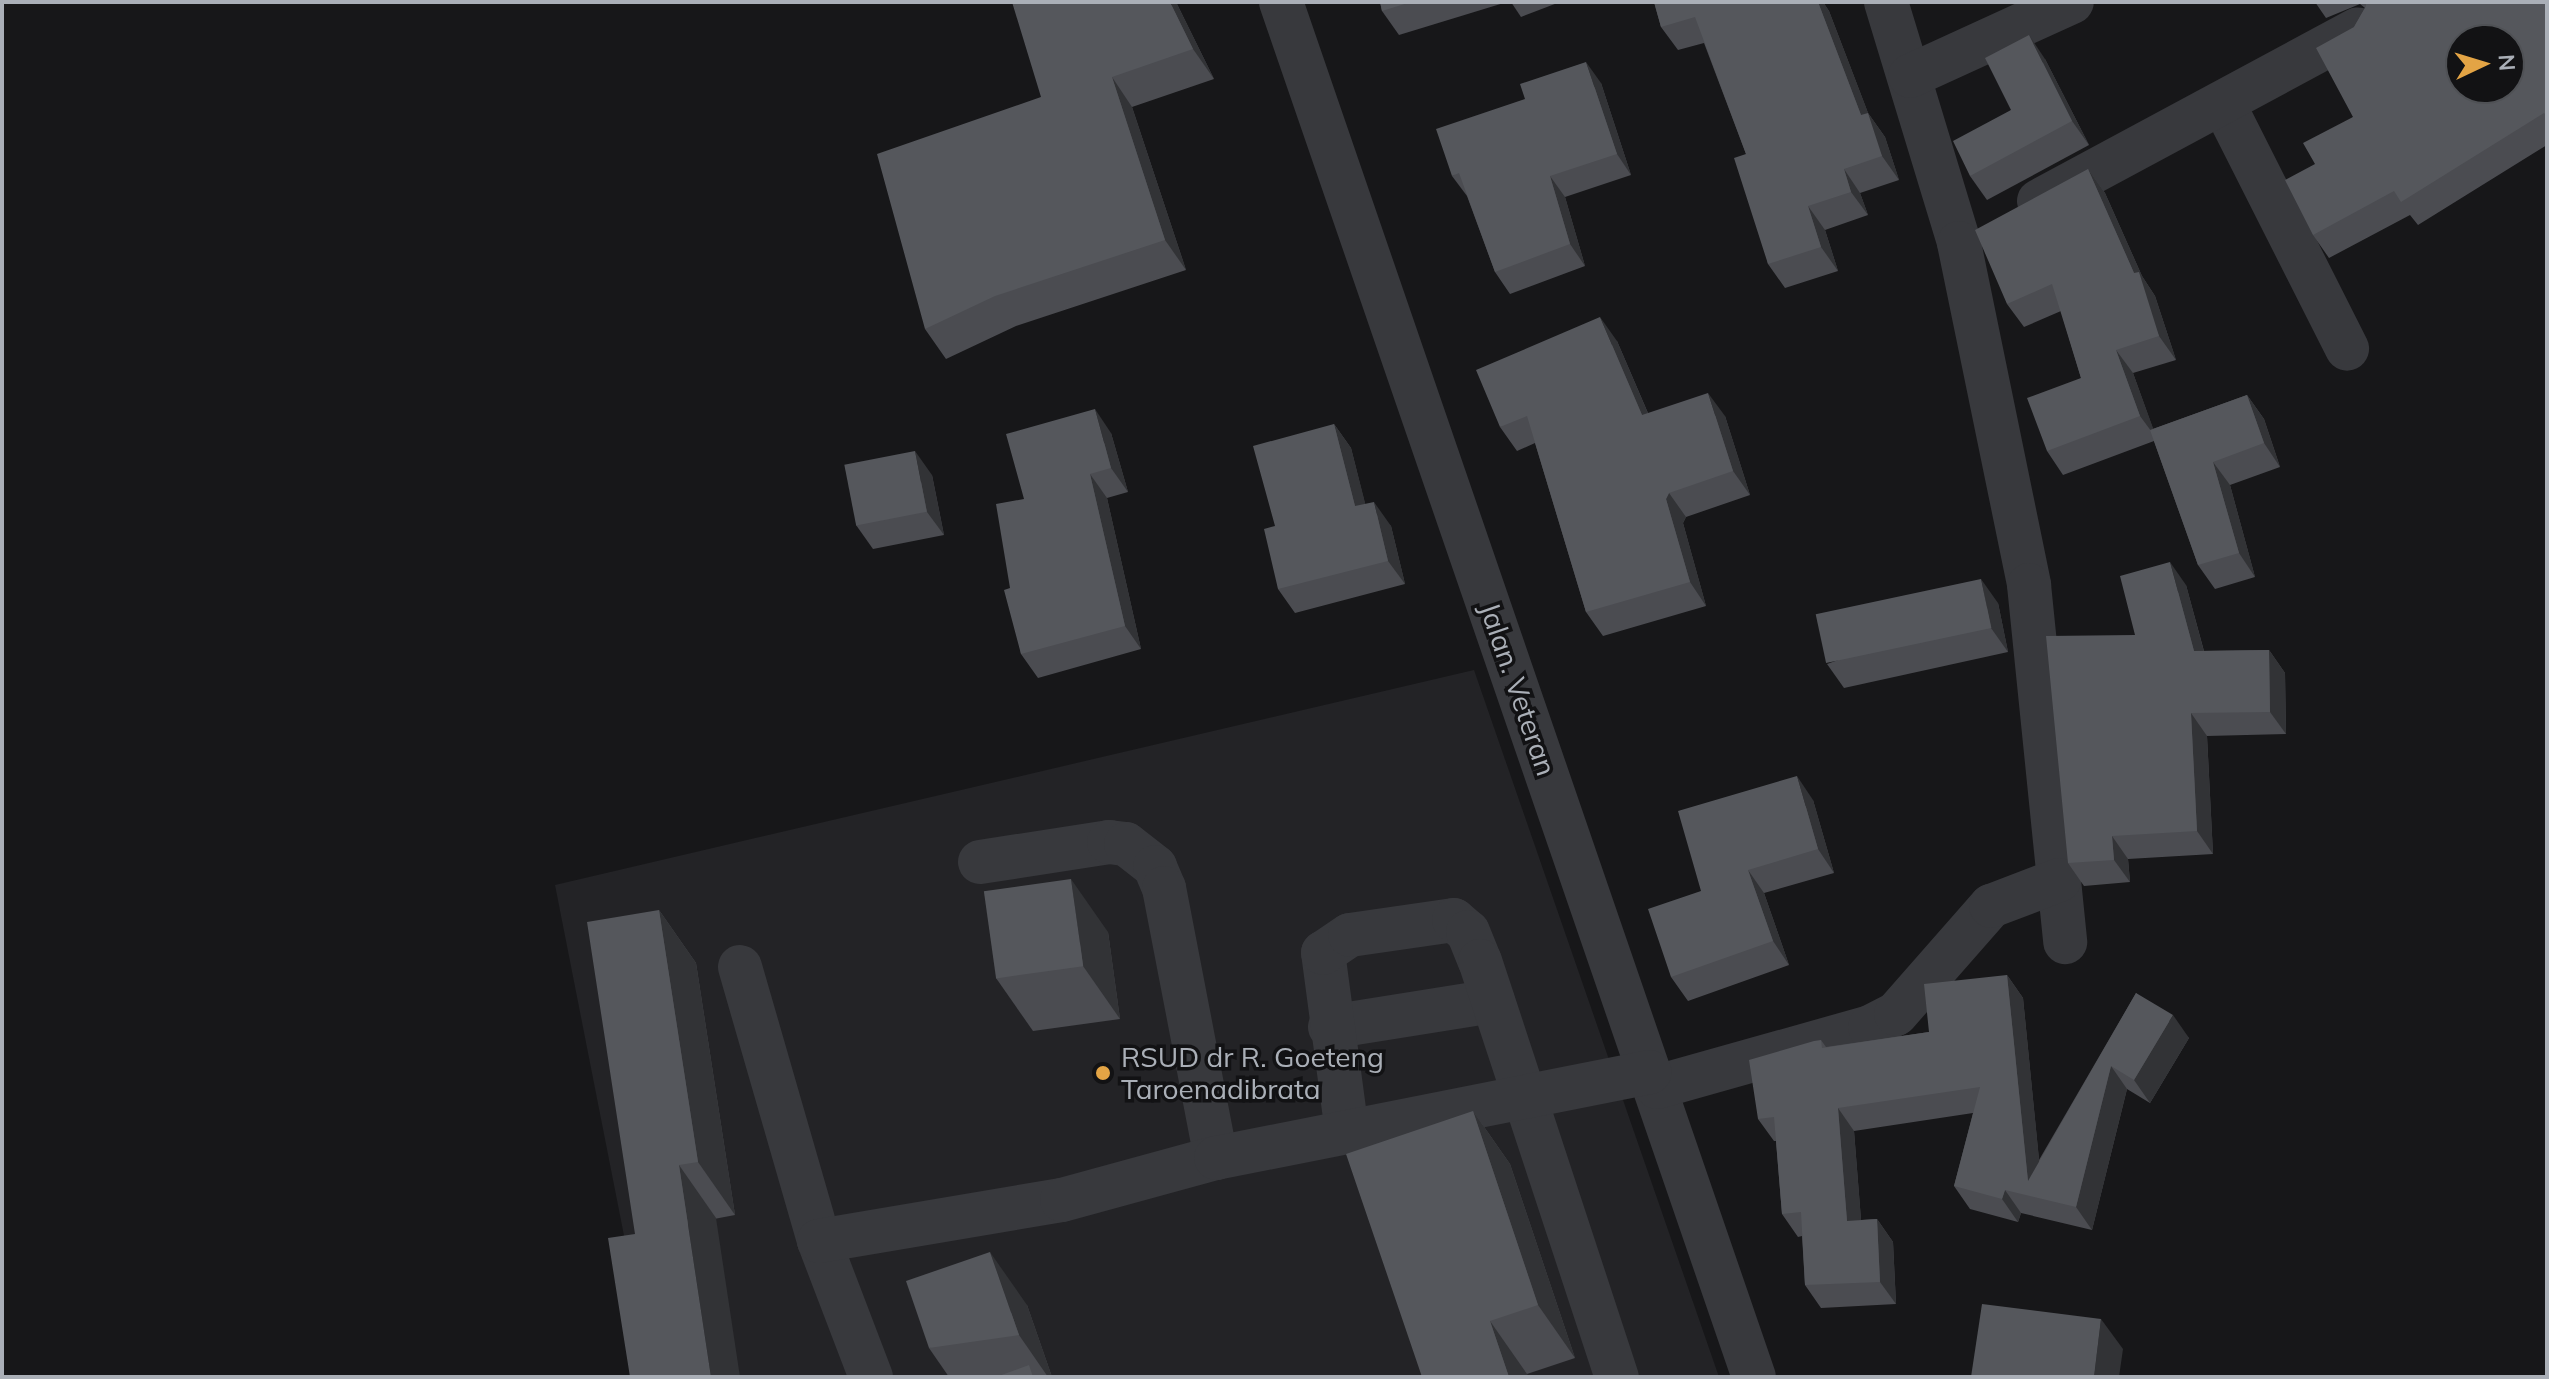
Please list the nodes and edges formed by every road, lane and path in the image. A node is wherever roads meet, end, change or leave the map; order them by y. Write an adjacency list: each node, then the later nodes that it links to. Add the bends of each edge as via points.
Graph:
1 (1281, 2): 15 (street, Jalan. Veteran)
2 (1886, 2): 5 (street)
3 (2072, 2): 5 (street)
4 (2358, 29): 6 (street)
5 (1910, 76): 7 (street)
6 (2224, 105): 7 (street); 8 (street)
7 (1959, 243): 10 (street, via 2029,585)
8 (2347, 349)
9 (980, 862): 18 (street, via 1109,842 1126,844 1155,867 1164,888)
10 (2059, 880): 11 (street); 15 (street, via 1991,906 1896,1014 1870,1027)
11 (2065, 942)
12 (740, 967): 19 (street)
13 (1493, 1001): 14 (street); 14 (street, via 1468,932 1454,920 1350,935 1323,953); 16 (street)
14 (1330, 1027): 17 (street)
15 (1654, 1079): 16 (street); 22 (street, Jalan. Veteran)
16 (1525, 1096): 17 (street); 21 (street)
17 (1347, 1132): 18 (street)
18 (1216, 1158): 19 (street, via 1062,1200)
19 (819, 1241): 20 (street)
20 (871, 1377)
21 (1617, 1377)
22 (1754, 1377)

